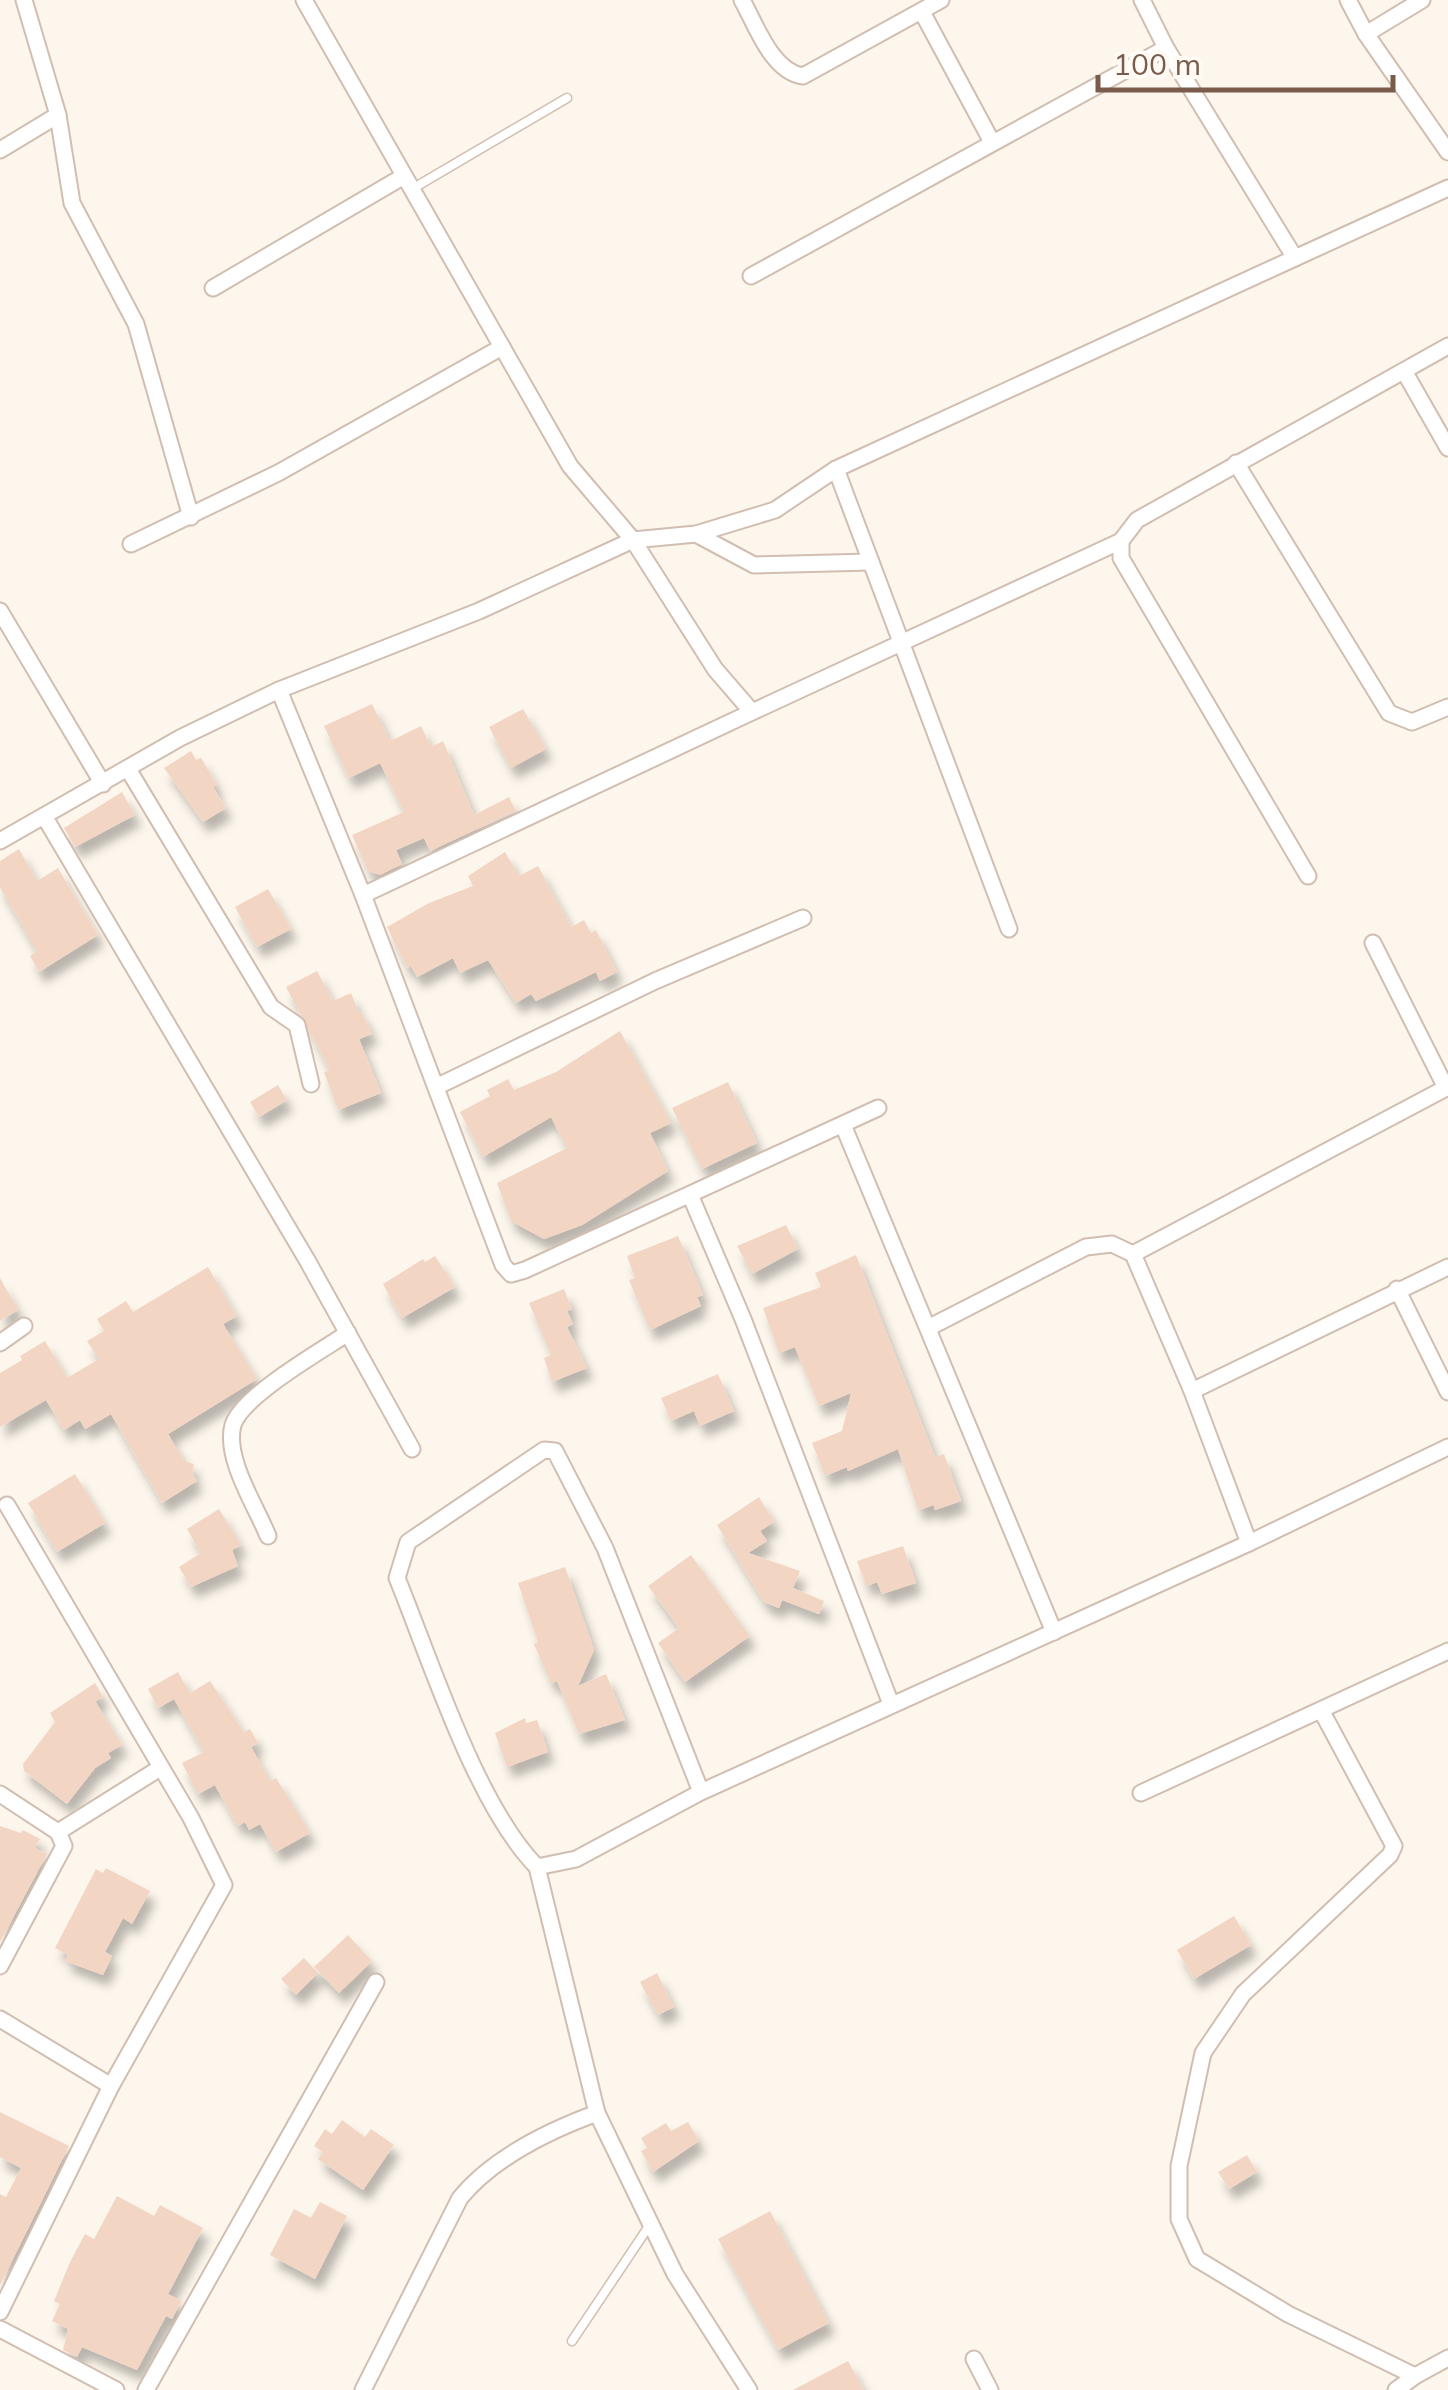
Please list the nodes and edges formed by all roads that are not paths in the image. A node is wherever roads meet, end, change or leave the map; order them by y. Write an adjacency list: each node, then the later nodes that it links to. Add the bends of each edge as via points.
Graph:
1 (24, 0): 12 (street)
2 (304, 0): 16 (street)
3 (742, 0): 8 (street, via 777,61 803,76)
4 (941, 0): 8 (street)
5 (1142, 0): 10 (street)
6 (1348, 0): 9 (street)
7 (1422, 0): 9 (street)
8 (922, 12): 13 (street)
9 (1366, 34): 15 (street)
10 (1166, 48): 13 (street); 18 (street)
11 (567, 98): 16 (lane)
12 (58, 115): 14 (street); 27 (street, via 72,203 136,324)
13 (992, 142): 19 (street)
14 (0, 150)
15 (1448, 152)
16 (408, 183): 20 (street); 22 (street)
17 (1448, 188): 18 (street)
18 (1295, 258): 26 (street)
19 (752, 276)
20 (212, 288)
21 (1448, 346): 23 (street)
22 (502, 347): 27 (street); 29 (street, via 570,466)
23 (1404, 370): 24 (street); 25 (street)
24 (1448, 448)
25 (1236, 463): 30 (street, via 1137,520); 36 (street, via 1389,713 1412,722)
26 (836, 469): 28 (street, via 775,510); 32 (street)
27 (191, 517): 31 (street)
28 (696, 534): 29 (street); 32 (street, via 754,564)
29 (633, 540): 35 (street); 37 (street, via 716,669)
30 (1122, 541): 34 (street); 42 (street, via 1121,558)
31 (132, 544)
32 (871, 562): 34 (street)
33 (0, 611): 39 (street)
34 (901, 643): 37 (street); 45 (street)
35 (279, 690): 38 (street); 43 (street)
36 (1448, 707)
37 (752, 712): 43 (street)
38 (128, 769): 39 (street); 47 (street, via 271,1006 297,1025)
39 (102, 784): 40 (street)
40 (44, 816): 41 (street); 58 (street)
41 (0, 842)
42 (1308, 876)
43 (363, 895): 48 (street)
44 (803, 918): 48 (street)
45 (1010, 928)
46 (1373, 943): 49 (street)
47 (311, 1084)
48 (436, 1087): 52 (street, via 511,1274)
49 (1447, 1090): 53 (street)
50 (878, 1108): 51 (street)
51 (843, 1125): 52 (street); 57 (street)
52 (691, 1196): 69 (street)
53 (1132, 1254): 57 (street, via 1112,1244 1086,1248); 60 (street)
54 (1448, 1267): 55 (street)
55 (1398, 1289): 60 (street); 61 (street)
56 (24, 1326): 59 (street)
57 (930, 1327): 67 (street)
58 (348, 1333): 63 (street); 65 (street, via 247,1404 233,1425 234,1454)
59 (0, 1343)
60 (1192, 1391): 66 (street)
61 (1448, 1392)
62 (1448, 1447): 66 (street)
63 (412, 1448)
64 (6, 1505): 71 (street)
65 (268, 1536)
66 (1249, 1542): 67 (street)
67 (1054, 1632): 69 (street)
68 (1448, 1651): 70 (street)
69 (892, 1704): 72 (street)
70 (1321, 1710): 73 (street); 88 (street, via 1394,1846 1243,1994 1203,2053 1179,2166 1179,2219 1197,2259 1288,2314)
71 (160, 1768): 75 (street); 80 (street, via 218,1867 224,1890)
72 (701, 1792): 76 (street, via 576,1859); 76 (street, via 605,1548 560,1458 544,1450 408,1542 397,1578 488,1796)
73 (1141, 1793)
74 (0, 1794): 75 (street)
75 (58, 1832): 77 (street, via 61,1854)
76 (536, 1867): 81 (street)
77 (0, 1966)
78 (376, 1982): 90 (street)
79 (0, 2019): 80 (street)
80 (111, 2086): 83 (street)
81 (597, 2113): 82 (street); 91 (street, via 517,2152 472,2183)
82 (651, 2222): 85 (lane); 92 (street)
83 (0, 2312)
84 (0, 2329): 89 (street)
85 (572, 2341)
86 (1448, 2358): 88 (street)
87 (974, 2359): 93 (street)
88 (1415, 2376): 94 (street)
89 (116, 2390)
90 (146, 2390)
91 (362, 2390)
92 (750, 2390)
93 (990, 2390)
94 (1396, 2390)

